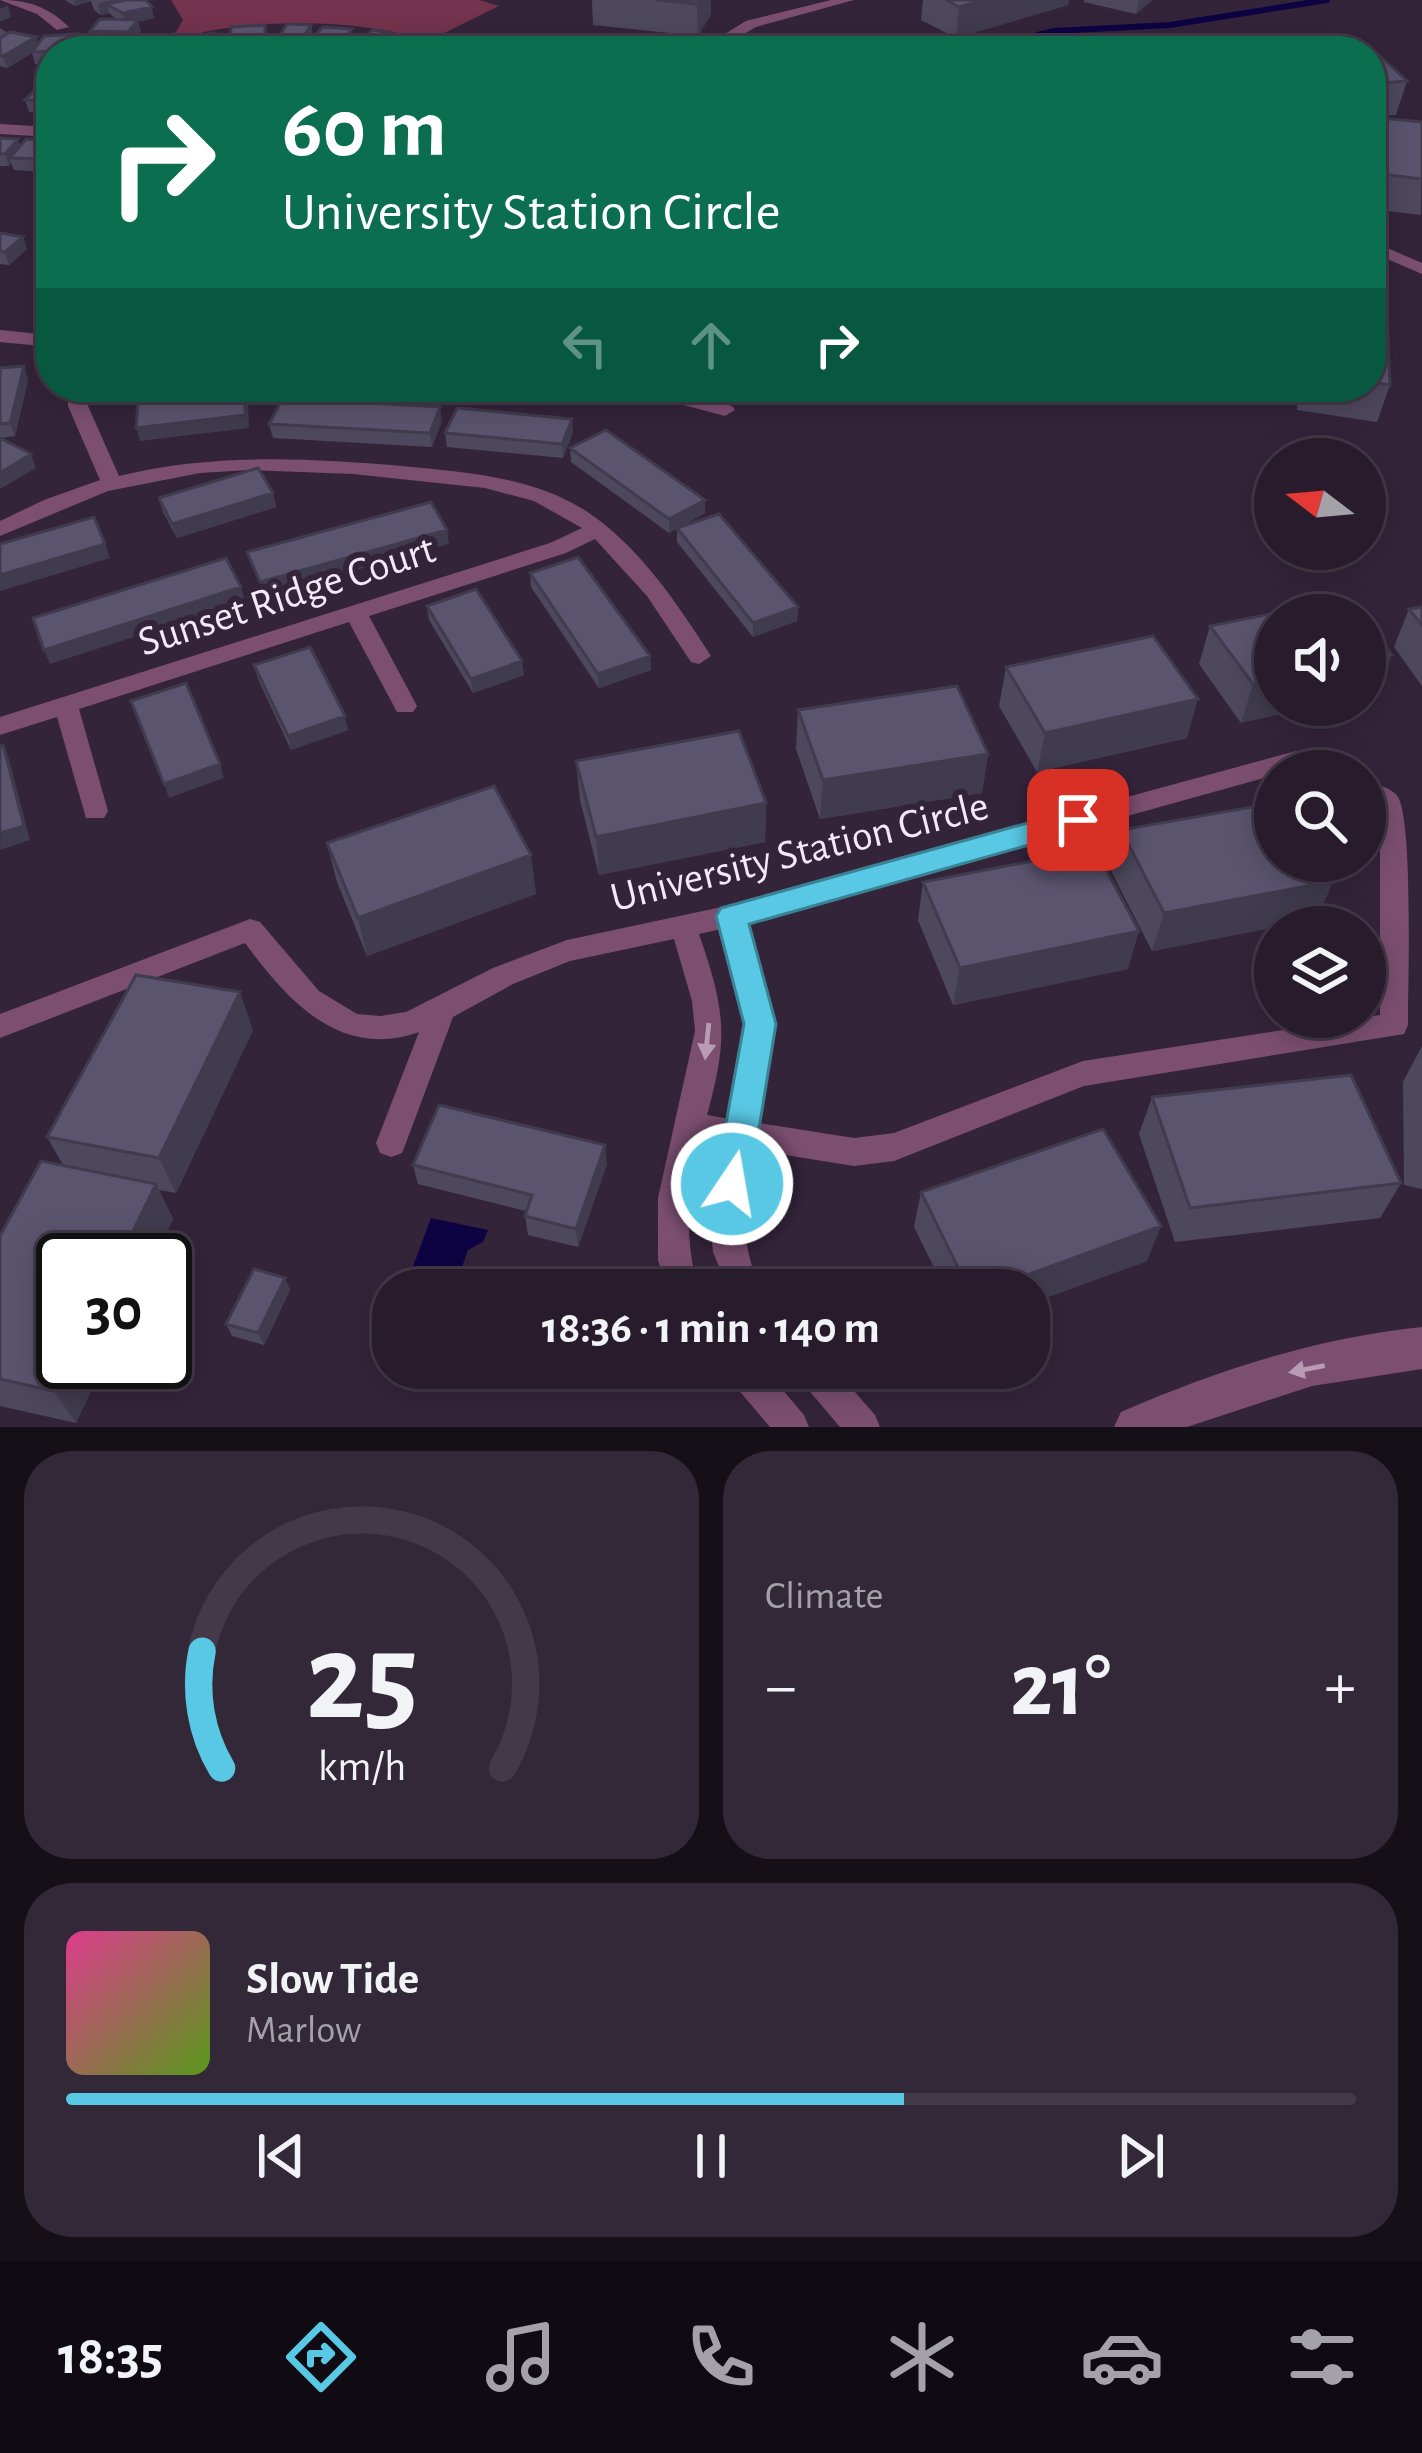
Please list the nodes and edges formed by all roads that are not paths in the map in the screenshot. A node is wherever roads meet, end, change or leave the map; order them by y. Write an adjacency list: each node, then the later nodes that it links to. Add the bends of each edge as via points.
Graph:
1 (6, 0): 3 (street)
2 (847, 0): 4 (street)
3 (62, 27)
4 (730, 36)
5 (0, 128): 6 (street)
6 (36, 131)
7 (1386, 253): 8 (street)
8 (1422, 269)
9 (0, 336): 10 (street)
10 (36, 340)
11 (78, 402): 14 (street)
12 (696, 402): 13 (street)
13 (725, 410)
14 (112, 484): 15 (street); 16 (street, via 236,461 446,476 532,494)
15 (0, 529)
16 (593, 531): 17 (street, Sunset Ridge Court); 18 (street, via 637,566)
17 (355, 613): 19 (street, Sunset Ridge Court); 20 (street)
18 (699, 656)
19 (66, 706): 21 (street, Sunset Ridge Court); 24 (street)
20 (405, 706)
21 (0, 726)
22 (1254, 772): 25 (street, University Station Circle)
23 (1386, 800): 30 (street, via 1394,1024 1083,1074 894,1147 854,1152)
24 (94, 811)
25 (731, 916): 26 (street, University Station Circle); 30 (street, via 760,1024)
26 (684, 928): 27 (street, University Station Circle, via 567,950); 29 (street, one-way to 29, via 710,1024)
27 (442, 1009): 28 (street, University Station Circle, via 381,1028 331,1018 298,994 250,930); 31 (street)
28 (0, 1026)
29 (690, 1126): 30 (street); 32 (street, via 673,1200)
30 (743, 1134): 33 (street, via 727,1232)
31 (391, 1143)
32 (678, 1269)
33 (736, 1269)
34 (1422, 1348): 39 (street, one-way to 39, via 1277,1375)
35 (760, 1389): 37 (street)
36 (830, 1389): 38 (street)
37 (792, 1427)
38 (863, 1427)
39 (1136, 1427)

